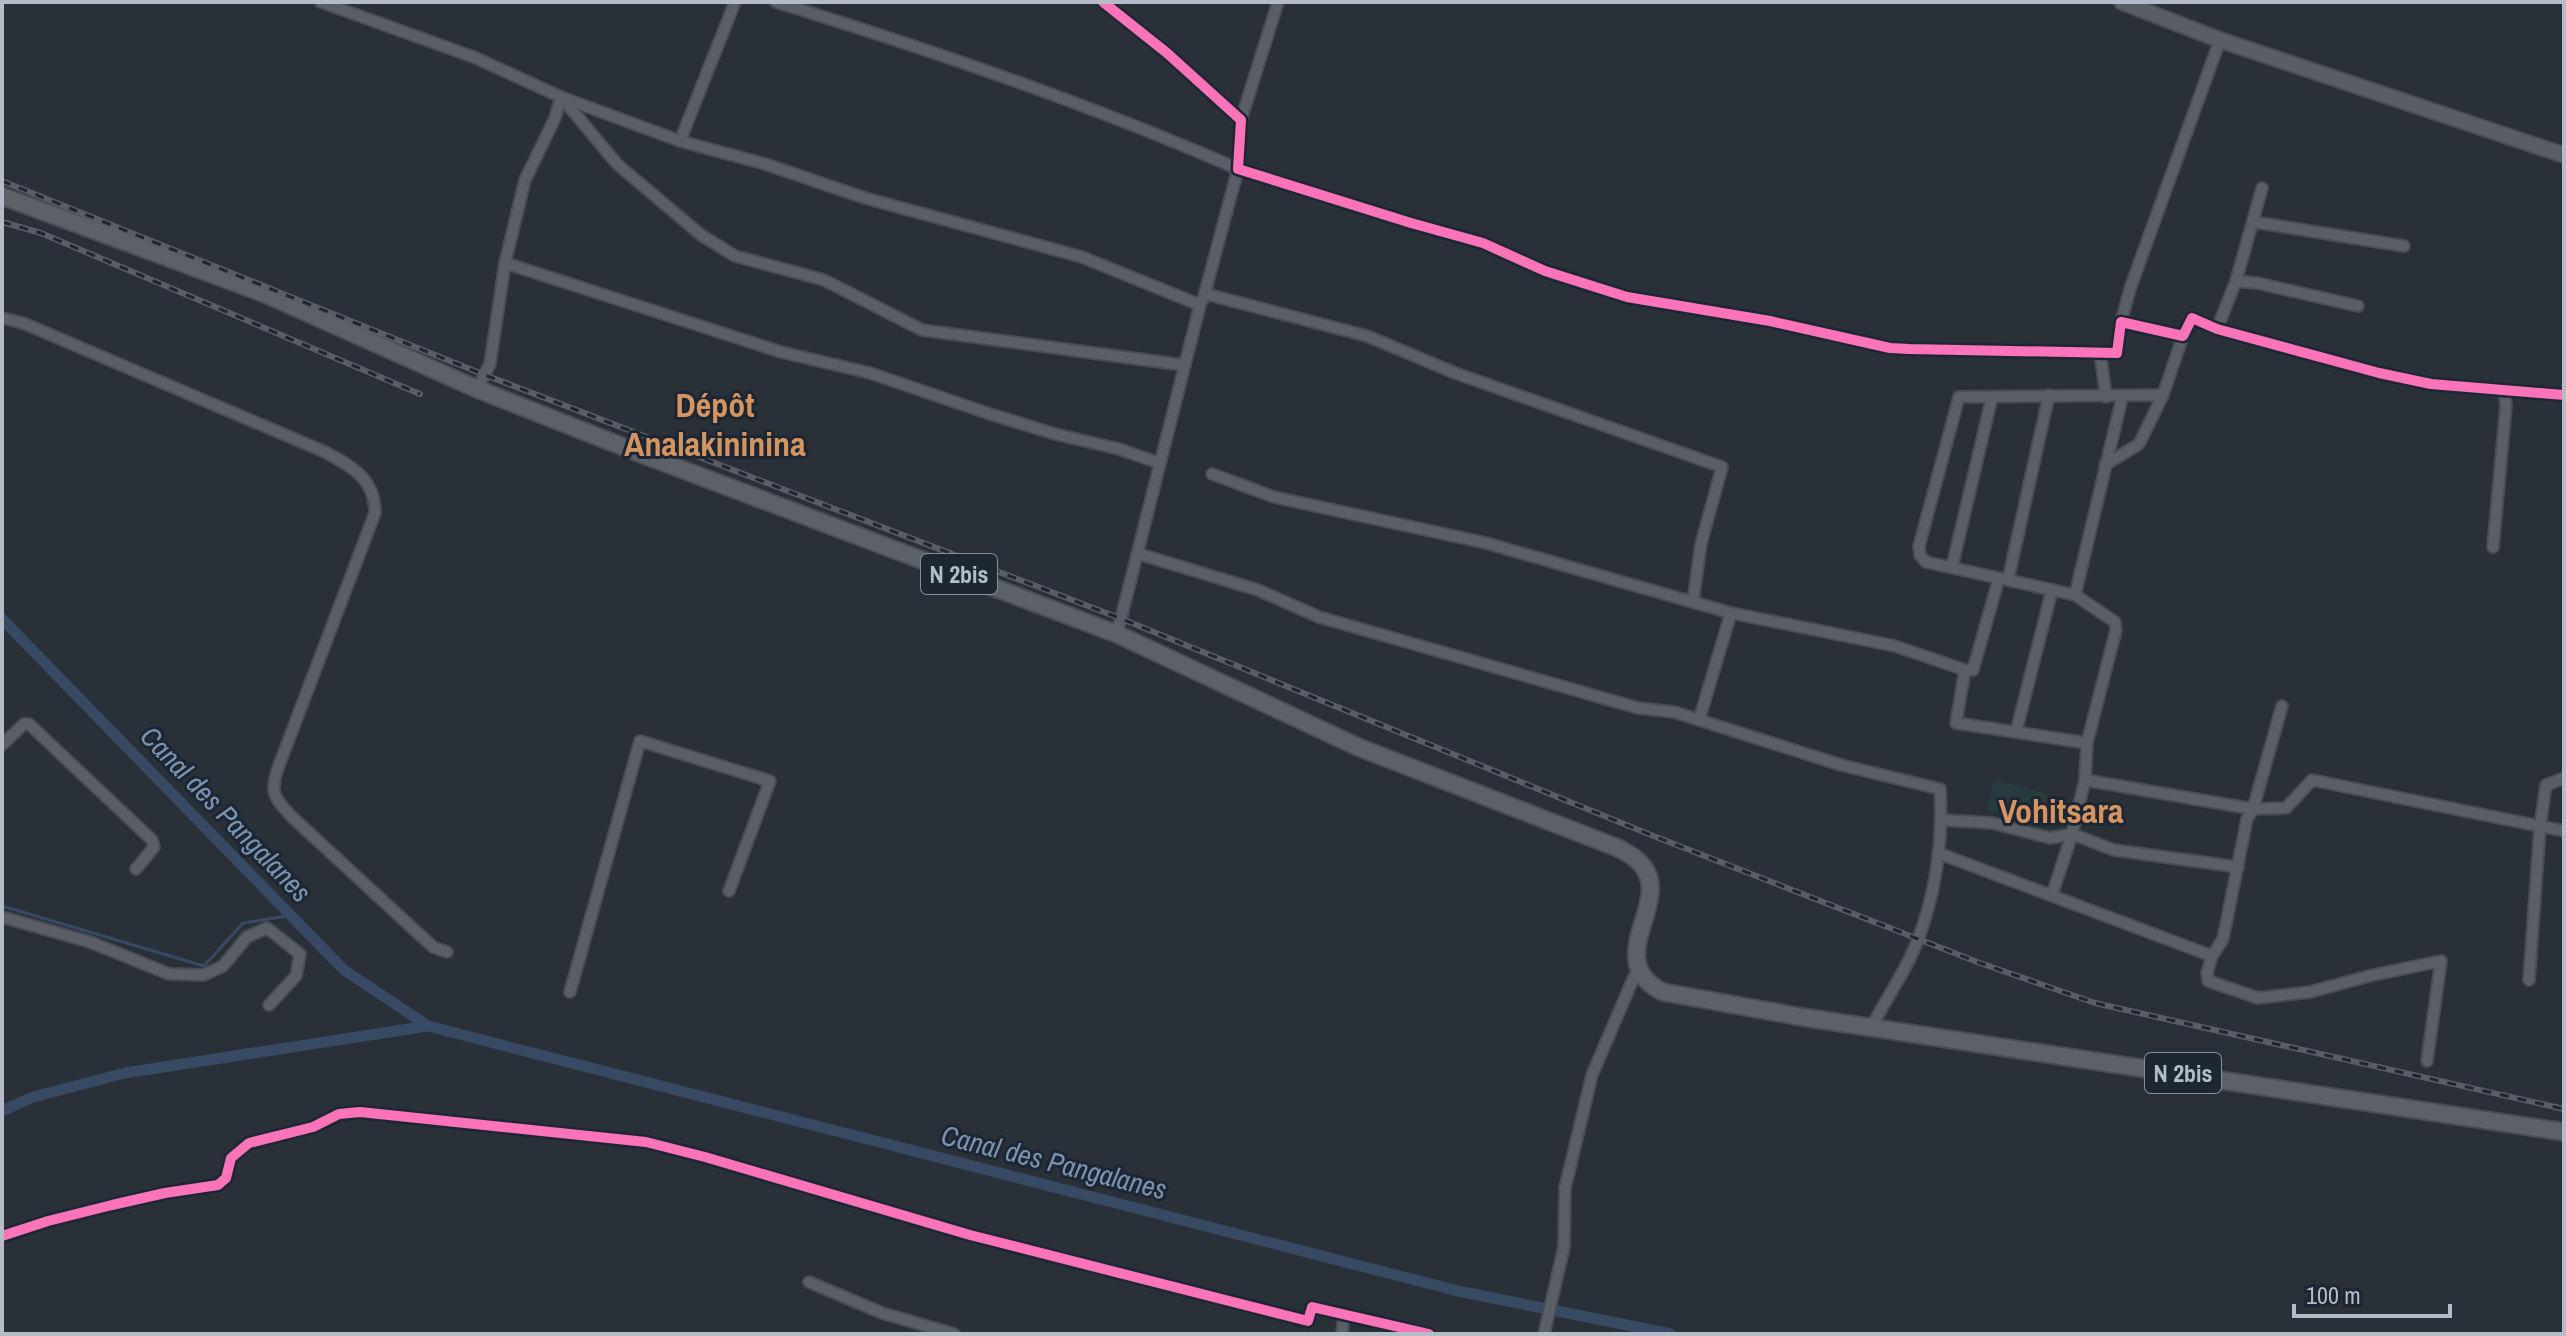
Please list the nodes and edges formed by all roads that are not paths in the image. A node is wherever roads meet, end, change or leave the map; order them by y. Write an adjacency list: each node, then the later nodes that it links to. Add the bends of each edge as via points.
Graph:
1 (321, 2): 8 (street, via 476,58)
2 (735, 2): 10 (street)
3 (776, 2): 12 (street, via 1140,126)
4 (1103, 2): 9 (street)
5 (1278, 2): 9 (street)
6 (2122, 2): 7 (main road)
7 (2220, 40): 11 (main road); 23 (street)
8 (561, 97): 10 (street); 17 (street, via 525,180); 27 (street, via 617,164 701,235 735,256 824,280 922,330)
9 (1241, 120): 12 (street)
10 (680, 141): 20 (street, via 1082,257)
11 (2564, 155)
12 (1238, 169): 19 (street); 26 (street, via 1483,243 1545,271 1627,297 1890,348)
13 (2262, 188): 15 (street)
14 (2, 196): 28 (main road, N 2bis, via 263,293)
15 (2254, 222): 16 (street); 18 (street)
16 (2404, 246)
17 (505, 263): 28 (street, via 490,364); 36 (street, via 781,352 870,373)
18 (2236, 281): 21 (street); 24 (street)
19 (1206, 294): 20 (street); 45 (street, via 1367,336 1455,373 1722,467 1701,544)
20 (1200, 305): 27 (street)
21 (2358, 306)
22 (2, 318): 67 (street, via 325,452 365,478 375,513 273,788 292,817 433,947)
23 (2121, 322): 25 (street); 26 (street, via 2117,353)
24 (2217, 329): 25 (street, via 2192,318); 29 (street, via 2379,373)
25 (2183, 336): 31 (street)
26 (2100, 352): 34 (street)
27 (1183, 365): 36 (street)
28 (477, 389): 47 (main road, N 2bis)
29 (2504, 390): 32 (street); 39 (street)
30 (2049, 395): 33 (street); 34 (street); 42 (street)
31 (2163, 395): 35 (street); 37 (street, via 2139,444)
32 (2564, 395)
33 (1992, 397): 41 (street); 41 (street, via 1959,397 1919,546 1926,562)
34 (2106, 397): 35 (street)
35 (2122, 398): 37 (street)
36 (1159, 463): 40 (street)
37 (2105, 465): 44 (street)
38 (1212, 474): 45 (street, via 1274,497 1486,543)
39 (2493, 547)
40 (1139, 554): 47 (street); 50 (street, via 1258,590 1319,617 1638,708)
41 (1952, 567): 42 (street)
42 (2004, 579): 43 (street); 48 (street, via 1973,670)
43 (2052, 590): 44 (street); 51 (street)
44 (2075, 595): 52 (street, via 2115,622 2116,630)
45 (1693, 601): 46 (street)
46 (1731, 613): 48 (street, via 1895,646); 50 (street)
47 (1117, 634): 69 (main road, N 2bis, via 1358,747 1618,848 1641,863 1648,877)
48 (1965, 670): 51 (street, via 1956,723)
49 (2282, 706): 56 (street)
50 (1699, 720): 57 (street, via 1841,765 1940,789)
51 (2016, 732): 52 (street)
52 (2087, 743): 55 (street)
53 (2, 745): 63 (street, via 29,724 152,840 154,847)
54 (2564, 778): 58 (street, via 2546,785)
55 (2085, 780): 56 (street); 60 (street)
56 (2253, 809): 58 (street, via 2286,808 2312,780); 62 (street)
57 (1942, 820): 60 (street, via 1992,823 2050,838); 61 (street)
58 (2540, 827): 59 (street); 70 (street)
59 (2564, 831)
60 (2072, 834): 62 (street, via 2114,850); 65 (street)
61 (1938, 853): 65 (street); 73 (street, via 1918,940)
62 (2238, 867): 68 (street, via 2223,939)
63 (136, 869)
64 (729, 891): 71 (street, via 770,781 640,741)
65 (2052, 895): 68 (street)
66 (2, 917): 72 (street, via 90,942 169,974 204,975 223,966 247,937 267,928 300,954 296,976)
67 (447, 952)
68 (2212, 956): 74 (street, via 2208,981 2258,998 2310,992 2441,961)
69 (1637, 970): 73 (main road, N 2bis, via 1648,985 1663,992); 82 (street, via 1592,1075 1565,1188 1564,1247)
70 (2529, 980)
71 (570, 992)
72 (269, 1005)
73 (1872, 1026): 75 (main road, N 2bis)
74 (2427, 1061)
75 (2564, 1132)
76 (2, 1236): 78 (street, via 112,1205 218,1185 226,1178 231,1158 249,1143 360,1112 646,1142 970,1235 1308,1321 1312,1307)
77 (809, 1282): 79 (street, via 882,1313)
78 (1344, 1314): 80 (street); 81 (street)
79 (954, 1334)
80 (1342, 1334)
81 (1429, 1334)
82 (1544, 1334)

